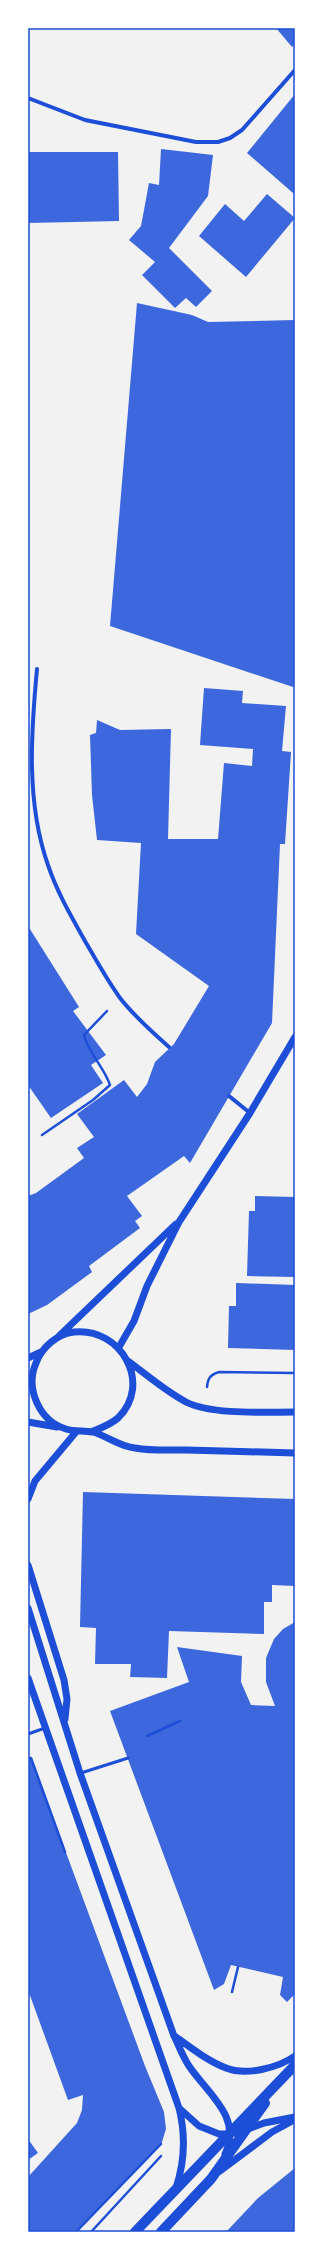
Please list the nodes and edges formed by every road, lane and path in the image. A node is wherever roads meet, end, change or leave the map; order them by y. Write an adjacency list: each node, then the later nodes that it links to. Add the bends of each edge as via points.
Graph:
1 (295, 70): 2 (street, via 242,130 218,142 196,142 85,120)
2 (28, 98)
3 (37, 669): 4 (street, via 32,721 32,776 47,864 60,897)
4 (120, 998): 6 (street, via 144,1025); 9 (path, via 84,1035 86,1044 110,1085 93,1100)
5 (295, 1037): 8 (street)
6 (169, 1047)
7 (229, 1096): 8 (street)
8 (250, 1113): 10 (street)
9 (42, 1135)
10 (179, 1222): 11 (street); 12 (street, via 147,1286 134,1321)
11 (57, 1338): 12 (street, via 73,1332 90,1332 106,1337); 13 (street)
12 (119, 1347): 15 (street)
13 (42, 1352): 14 (street); 20 (street, via 35,1363 32,1376 36,1402 43,1413)
14 (28, 1358)
15 (128, 1361): 18 (street, via 187,1402 232,1411); 22 (street, via 132,1383 127,1406 118,1418 106,1427)
16 (295, 1373): 17 (path, via 218,1372 208,1378)
17 (207, 1387)
18 (295, 1412)
19 (28, 1422): 20 (street)
20 (64, 1429): 21 (street)
21 (76, 1432): 22 (street); 24 (street, via 35,1480)
22 (91, 1432): 23 (street, via 134,1448)
23 (295, 1453)
24 (28, 1499)
25 (28, 1564): 29 (street, via 64,1680 67,1699)
26 (28, 1608): 29 (street)
27 (28, 1678): 28 (street)
28 (30, 1687): 31 (street)
29 (64, 1721): 36 (street)
30 (180, 1721): 33 (path)
31 (46, 1728): 32 (lane); 46 (street)
32 (28, 1734)
33 (147, 1736)
34 (28, 1758): 39 (path, via 31,1758)
35 (128, 1758): 36 (lane)
36 (80, 1774): 42 (street)
37 (53, 1807): 38 (path)
38 (70, 1854)
39 (66, 1856)
40 (238, 1967): 41 (path)
41 (232, 1992)
42 (174, 2036): 43 (street, via 192,2050 227,2068 248,2070 272,2067); 49 (street, via 189,2066 225,2113)
43 (295, 2056)
44 (295, 2065): 45 (main road)
45 (285, 2075): 48 (main road); 49 (main road)
46 (179, 2108): 49 (street, via 209,2132); 53 (street, via 184,2129 184,2150 181,2174)
47 (295, 2118): 48 (street); 52 (street, via 272,2132)
48 (247, 2128): 49 (street); 52 (main road)
49 (230, 2133): 52 (street, via 228,2146); 53 (main road)
50 (162, 2139): 54 (path, via 144,2163)
51 (164, 2153): 55 (path)
52 (211, 2179): 57 (main road)
53 (175, 2192): 56 (main road)
54 (76, 2232)
55 (91, 2232)
56 (135, 2232)
57 (161, 2232)

